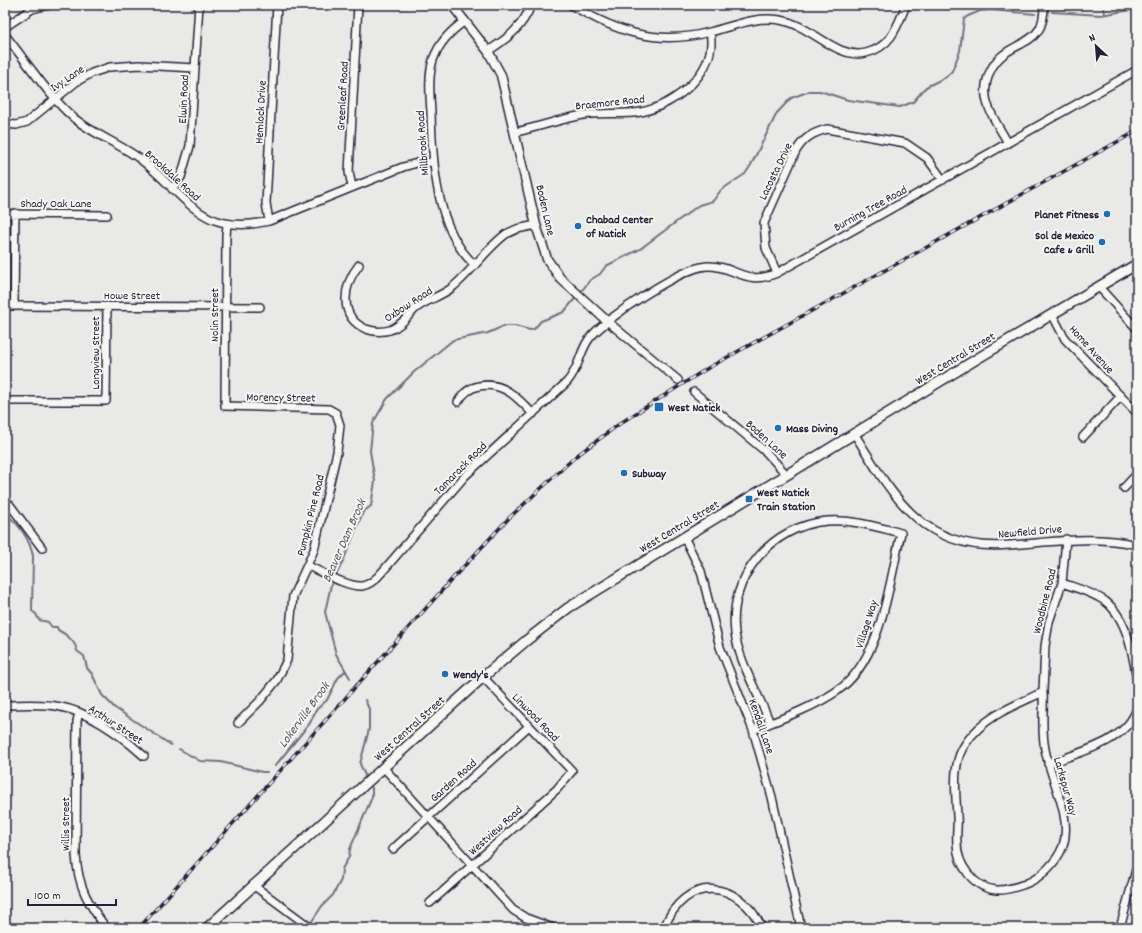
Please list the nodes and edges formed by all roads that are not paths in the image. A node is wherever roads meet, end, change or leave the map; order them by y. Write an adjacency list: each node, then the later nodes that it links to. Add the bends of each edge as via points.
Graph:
1 (49, 5): 11 (street, via 32,9)
2 (199, 5): 15 (street, Elwin Road)
3 (277, 5): 28 (street, Hemlock Drive, via 266,203)
4 (358, 5): 23 (street, Greenleaf Road, via 349,172)
5 (452, 5): 10 (street, Boden Lane)
6 (532, 5): 14 (street, via 517,30)
7 (571, 5): 12 (street, via 608,25 633,33 675,37)
8 (906, 5): 12 (street, via 900,24 892,37 880,47 865,53 849,54 806,28 781,20 749,21)
9 (1044, 5): 20 (street, via 1038,31 1027,41 1001,56 992,67 987,80 985,93 988,108)
10 (465, 21): 14 (street, Boden Lane); 21 (street, Millbrook Road, via 444,40 431,69)
11 (5, 27)
12 (710, 32): 19 (street, Braemore Road, via 711,50 702,70 686,89 668,102 640,112 585,114)
13 (5, 35): 17 (street, Brookdale Road)
14 (488, 51): 19 (street, Boden Lane, via 501,75)
15 (196, 68): 17 (street, Ivy Lane, via 139,65 110,67 84,77); 24 (street, Elwin Road, via 189,154 182,177)
16 (1137, 70): 20 (street, Burning Tree Road)
17 (56, 98): 18 (street, Ivy Lane, via 27,122); 24 (street, Brookdale Road, via 79,122 140,160)
18 (5, 124)
19 (516, 132): 30 (street, Boden Lane)
20 (1008, 143): 22 (street, Burning Tree Road)
21 (433, 162): 23 (street, Brookdale Road, via 410,164); 33 (street, Millbrook Road, via 438,189 453,236 460,250)
22 (943, 180): 34 (street, Burning Tree Road); 34 (street, Lacosta Drive, via 927,158 905,143 827,129 816,132 802,142 796,151 764,223 766,248)
23 (352, 187): 28 (street, Brookdale Road)
24 (172, 189): 29 (street, Brookdale Road, via 196,211)
25 (5, 214): 26 (street, Shady Oak Lane)
26 (15, 214): 27 (street, Shady Oak Lane); 37 (street)
27 (107, 215)
28 (269, 221): 29 (street, Brookdale Road, via 245,225)
29 (227, 224): 39 (street, Nolin Street)
30 (536, 225): 33 (street, Oxbow Road, via 506,234); 42 (street, Boden Lane, via 547,259 560,278)
31 (1137, 264): 35 (main road, West Central Street)
32 (359, 265): 33 (street, Oxbow Road, via 348,282 346,304 354,321 376,332 398,326 420,306 453,287)
33 (475, 265)
34 (777, 273): 42 (street, Burning Tree Road, via 753,278 714,266 698,267 677,276)
35 (1099, 287): 41 (main road, West Central Street); 43 (street)
36 (5, 306): 37 (street, Howe Street)
37 (14, 306): 38 (street, Howe Street)
38 (107, 306): 39 (street, Howe Street); 47 (street, Longview Street, via 106,401)
39 (225, 307): 40 (street, Howe Street); 49 (street, Nolin Street)
40 (260, 307)
41 (1052, 314): 46 (street, Home Avenue, via 1065,338); 53 (main road, West Central Street)
42 (607, 321): 44 (street, Boden Lane); 52 (street, Tamarack Road, via 594,332 586,344 572,376)
43 (1137, 329)
44 (678, 380)
45 (694, 392): 55 (street, Boden Lane, via 766,452)
46 (1121, 396): 51 (street, Home Avenue); 54 (street)
47 (5, 401)
48 (458, 402): 52 (street, via 471,388 492,385 512,393)
49 (224, 406): 50 (street, Morency Street, via 324,408)
50 (336, 413): 63 (street, Pumpkin Pine Road, via 340,425 339,441)
51 (1137, 413)
52 (533, 414): 63 (street, Tamarack Road, via 465,476 379,576 363,586 342,581)
53 (854, 434): 55 (main road, West Central Street); 60 (street, Newfield Drive, via 898,501 915,518 937,532 963,542 988,546 1011,546)
54 (1084, 437)
55 (786, 474): 59 (main road, West Central Street)
56 (1137, 474): 57 (street)
57 (1124, 488)
58 (5, 501): 62 (street)
59 (684, 537): 65 (main road, West Central Street, via 564,611); 74 (street, Kendall Lane, via 701,571 720,647)
60 (1066, 539): 61 (street, Newfield Drive, via 1106,540); 64 (street, Woodbine Road)
61 (1137, 545)
62 (42, 548)
63 (308, 566): 71 (street, Pumpkin Pine Road, via 293,596 289,653 285,667 260,701)
64 (1062, 583): 66 (street, via 1098,597 1115,611 1133,651); 67 (street, Woodbine Road, via 1048,628 1044,652)
65 (483, 677): 73 (street, Linwood Road); 77 (main road, West Central Street)
66 (1137, 680)
67 (1043, 692): 76 (street, Larkspur Way, via 1042,728); 76 (street, Larkspur Way, via 992,717 965,743 959,757 956,775 960,861 967,873 987,888 998,891 1030,882 1044,873 1063,846 1066,822)
68 (5, 705): 70 (street, Arthur Street, via 52,706)
69 (1137, 708): 76 (street, via 1127,727 1114,736)
70 (79, 713): 75 (street, Arthur Street, via 108,729); 85 (street, Willis Street, via 76,855 78,874 86,898)
71 (238, 723)
72 (770, 723): 72 (street, Village Way, via 830,696 859,670 877,635 901,533 844,521 825,521 792,531 776,540 751,565 737,599 736,634 743,659); 74 (street, Village Way)
73 (529, 726): 78 (street, Linwood Road); 79 (street, Garden Road)
74 (753, 730): 91 (street, Kendall Lane, via 772,797)
75 (144, 756)
76 (1048, 764)
77 (383, 767): 79 (street); 83 (main road, West Central Street)
78 (572, 771): 81 (street, Westview Road, via 561,786)
79 (429, 817): 80 (street, Garden Road); 81 (street)
80 (393, 849)
81 (472, 865): 84 (street, Westview Road); 88 (street, via 513,910)
82 (1137, 866): 94 (street)
83 (253, 885): 86 (main road, West Central Street); 87 (street)
84 (430, 902)
85 (106, 928)
86 (207, 928)
87 (311, 928)
88 (553, 928)
89 (664, 928): 90 (street, via 670,916 686,899 713,889 729,892 743,901 754,913)
90 (762, 928)
91 (801, 928)
92 (826, 928): 93 (street)
93 (830, 928)
94 (1120, 928)

